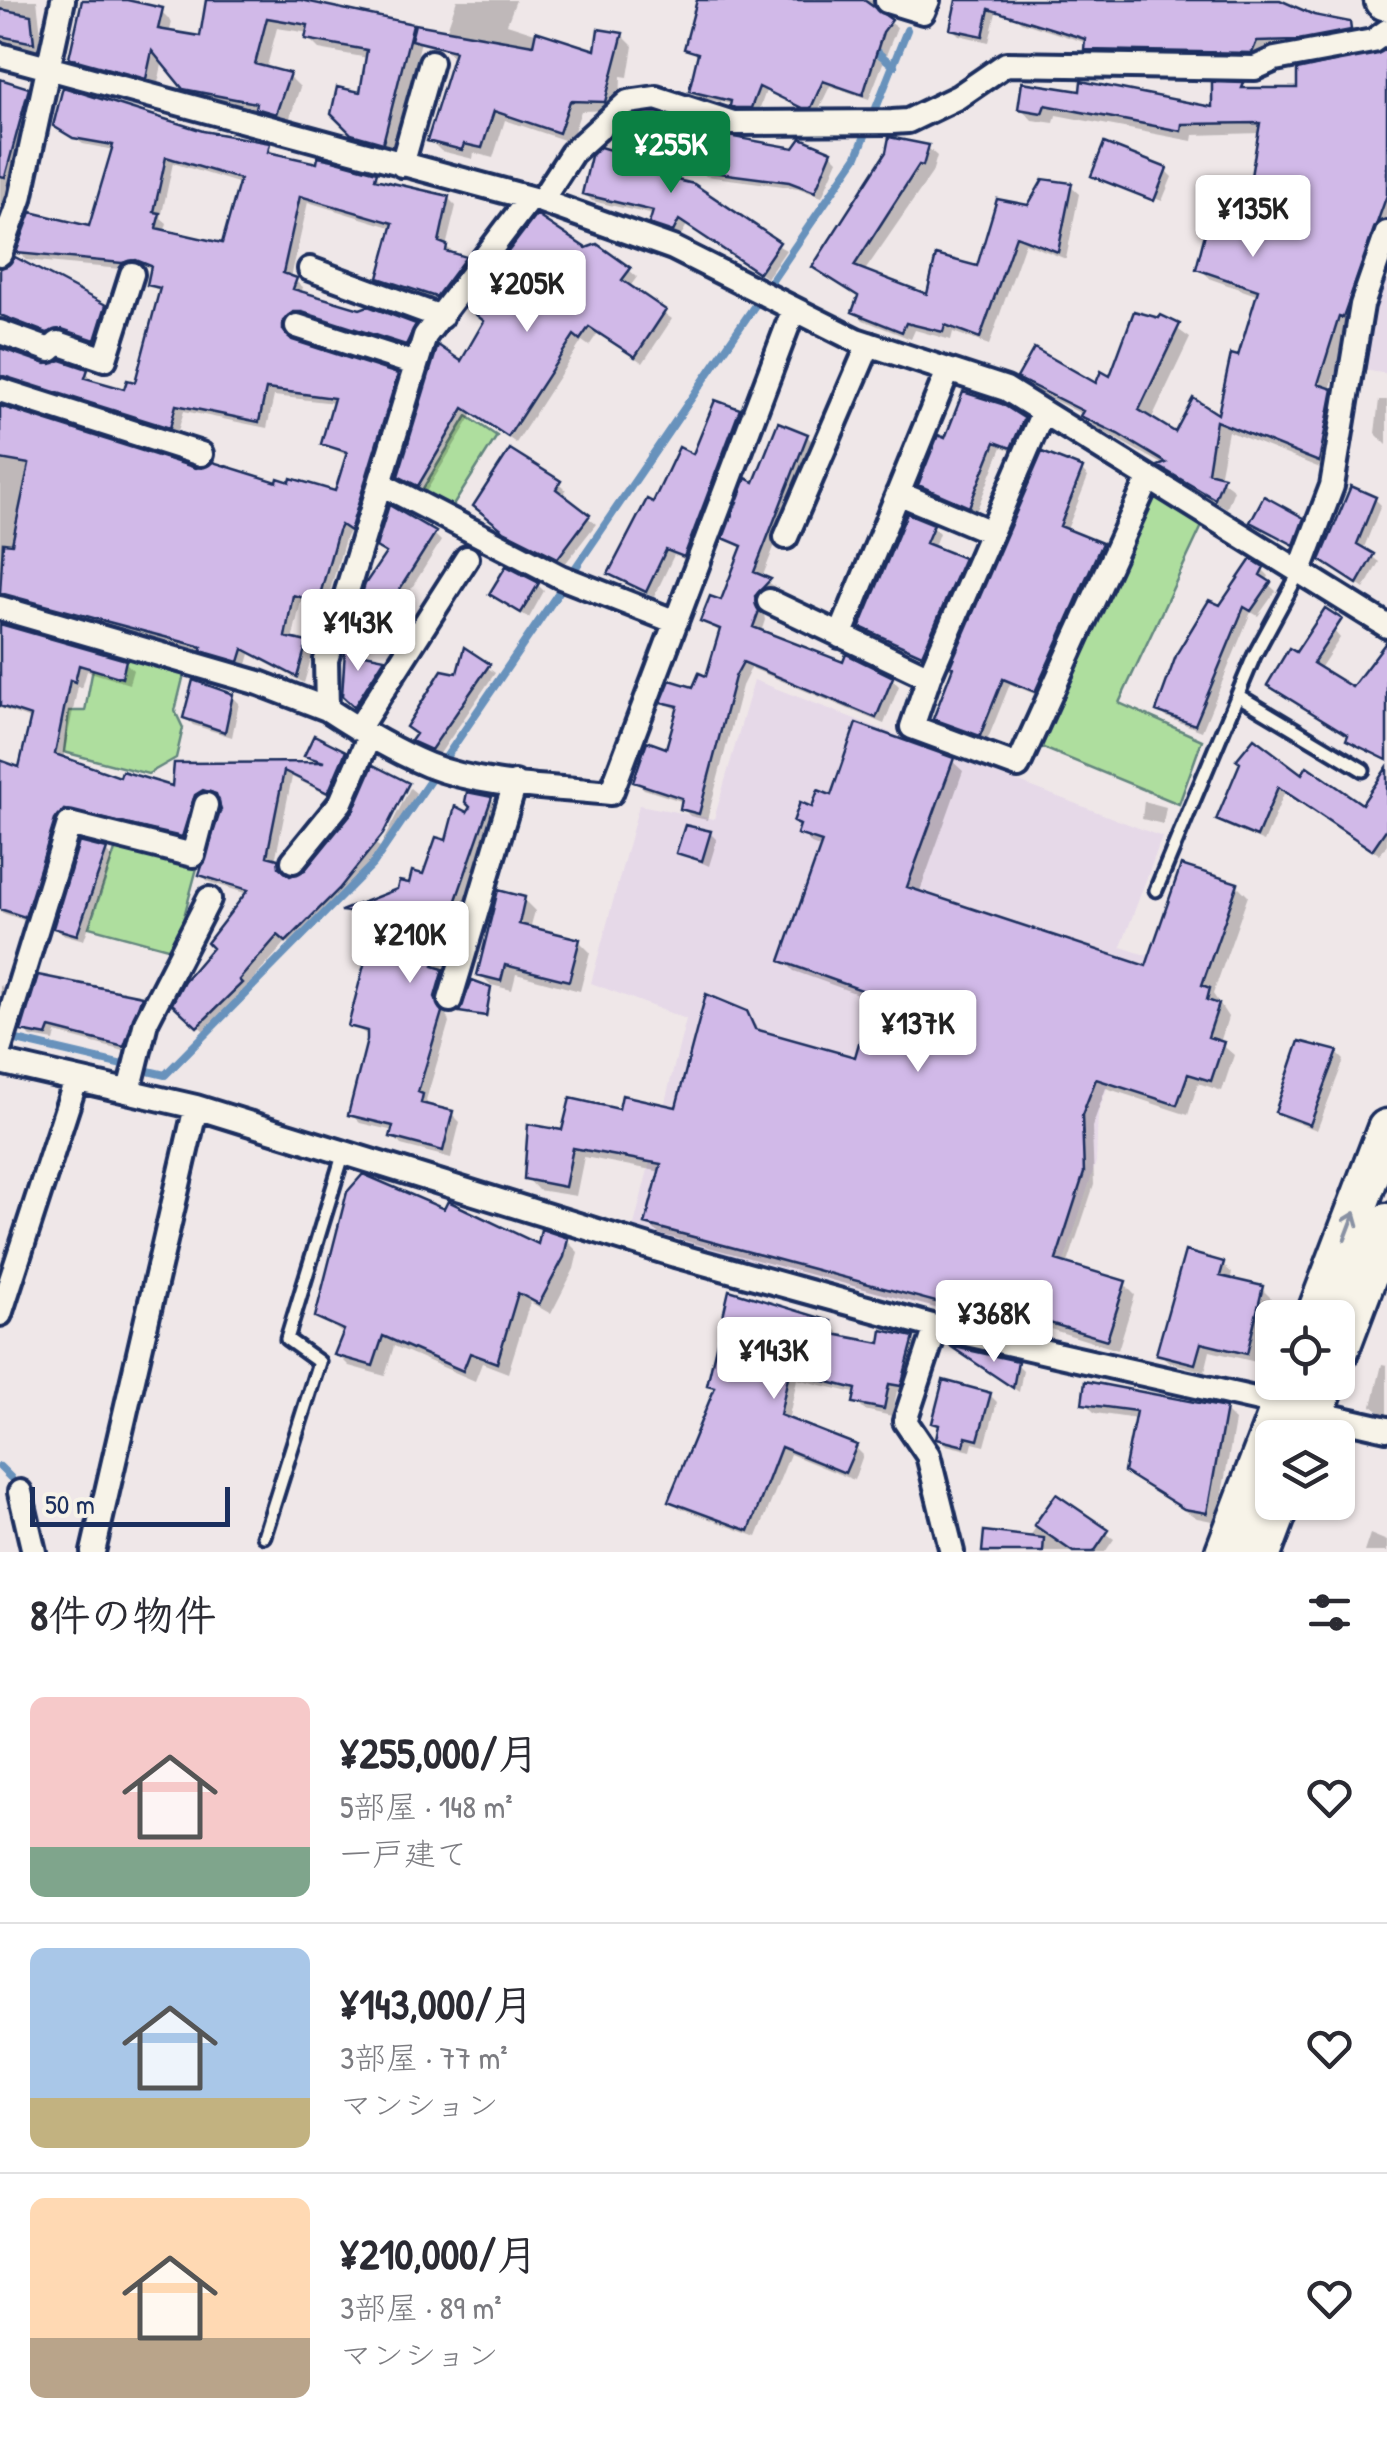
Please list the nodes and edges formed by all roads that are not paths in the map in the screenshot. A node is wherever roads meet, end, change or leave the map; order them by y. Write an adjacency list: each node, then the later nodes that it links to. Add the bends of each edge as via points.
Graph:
1 (63, 0): 7 (street)
2 (928, 0): 3 (street, via 923,12)
3 (887, 1)
4 (1387, 32): 9 (street, via 1255,68 1006,64 908,121 732,124 656,98 628,102 572,153)
5 (0, 55): 7 (street)
6 (431, 62): 8 (street)
7 (50, 67): 8 (street); 11 (street, via 20,199)
8 (402, 165): 9 (street)
9 (535, 200): 14 (street, via 673,248); 15 (street)
10 (1387, 234): 30 (street, via 1362,306 1332,486)
11 (0, 254)
12 (310, 269): 15 (street)
13 (132, 274): 17 (street, via 105,359)
14 (786, 304): 18 (street); 33 (street)
15 (440, 316): 19 (street)
16 (297, 326): 19 (street)
17 (0, 332)
18 (870, 344): 20 (street); 28 (street)
19 (415, 364): 25 (street)
20 (948, 371): 22 (street, via 1006,389); 26 (street)
21 (0, 390): 23 (street)
22 (1043, 412): 24 (street); 27 (street)
23 (202, 454)
24 (1148, 480): 30 (street); 36 (street, via 1018,766 912,728)
25 (380, 484): 33 (street, via 567,579); 38 (street, via 326,660)
26 (898, 493): 27 (street); 35 (street)
27 (991, 532): 36 (street)
28 (786, 537)
29 (467, 558): 39 (street)
30 (1300, 572): 34 (street); 37 (lane)
31 (769, 601): 35 (street)
32 (0, 608): 38 (street)
33 (676, 622): 41 (street, via 611,793)
34 (1387, 626)
35 (840, 636): 36 (street)
36 (929, 677)
37 (1239, 696): 40 (lane); 44 (lane)
38 (326, 709): 39 (street)
39 (364, 733): 41 (street, via 441,768); 43 (street, via 341,802)
40 (1363, 770)
41 (514, 784): 46 (street)
42 (206, 805): 47 (street, via 193,855 68,824)
43 (293, 861)
44 (1156, 890)
45 (209, 899): 50 (street, via 146,1022)
46 (450, 1000)
47 (3, 1039)
48 (0, 1062): 49 (street)
49 (76, 1080): 50 (street); 57 (street)
50 (130, 1088): 51 (street)
51 (196, 1107): 53 (street); 65 (street)
52 (1383, 1149): 55 (highway, one-way to 52)
53 (344, 1152): 58 (street); 63 (lane, via 288,1339 319,1362)
54 (1387, 1222): 56 (highway)
55 (1322, 1300)
56 (1355, 1308)
57 (0, 1314)
58 (936, 1327): 59 (street); 66 (street, via 905,1421 928,1455)
59 (1304, 1404): 60 (street); 67 (highway)
60 (1387, 1429)
61 (20, 1492): 64 (street)
62 (1274, 1520): 68 (highway)
63 (264, 1536)
64 (34, 1552)
65 (94, 1552)
66 (952, 1552)
67 (1224, 1552)
68 (1262, 1552)

